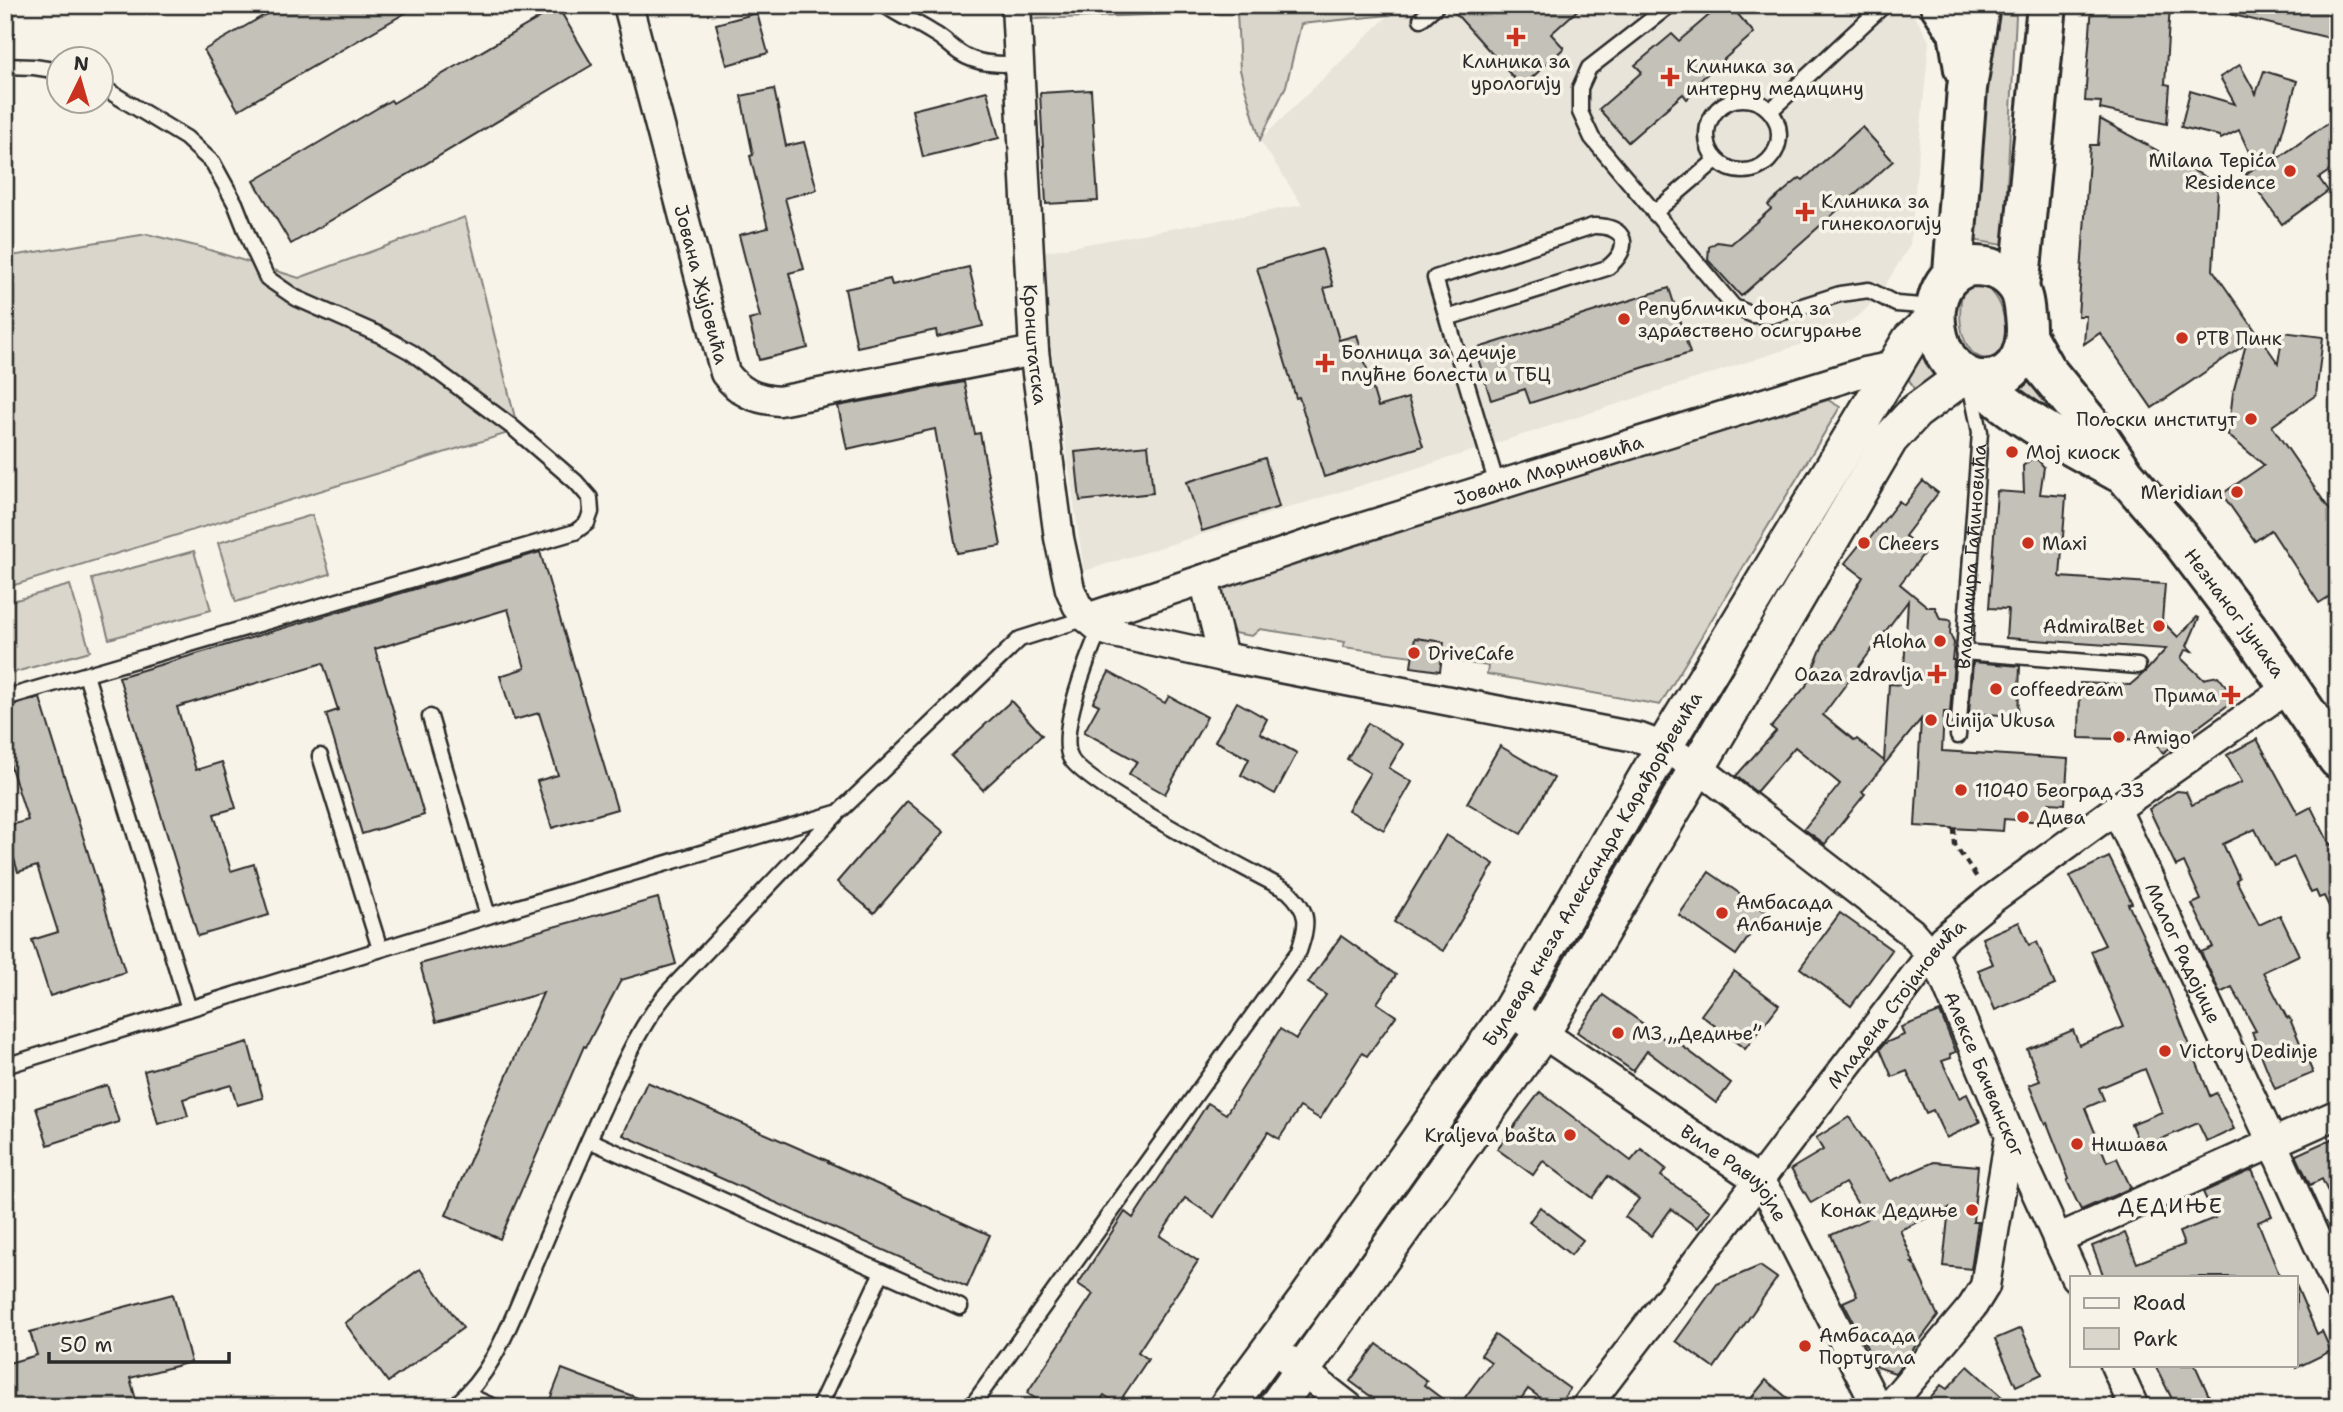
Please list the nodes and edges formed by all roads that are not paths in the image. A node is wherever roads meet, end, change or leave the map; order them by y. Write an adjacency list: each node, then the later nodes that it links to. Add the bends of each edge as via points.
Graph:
1 (628, 5): 24 (street, Јована Жујовића, via 725,373 743,393 779,401)
2 (885, 5): 11 (lane, via 973,60)
3 (1016, 5): 11 (street, Кронштатска)
4 (1437, 5): 10 (lane)
5 (1670, 5): 18 (lane, via 1589,68 1580,88 1580,112 1592,138)
6 (1884, 5): 16 (lane)
7 (1941, 5): 14 (main road, via 1958,32)
8 (1980, 5): 14 (main road)
9 (2047, 5): 20 (main road)
10 (1421, 19)
11 (1020, 64): 24 (street, Кронштатска)
12 (5, 66): 13 (lane)
13 (46, 69)
14 (1967, 88): 19 (main road)
15 (116, 96): 34 (lane, via 186,138 213,163 267,278 296,298 380,335 446,376 576,482 590,498 591,512 587,523 575,532)
16 (1770, 111): 17 (lane, via 1739,99 1719,108 1707,127); 17 (lane, via 1777,121 1778,146 1763,166 1739,171)
17 (1716, 160): 18 (lane)
18 (1654, 213): 21 (lane, via 1734,307 1753,315 1771,316 1856,290)
19 (1953, 273): 20 (main road, via 1966,267 1987,267 2006,275); 21 (main road, via 1942,288)
20 (2019, 289): 23 (main road)
21 (1936, 312): 25 (street, Булевар кнеза Александра Карађорђевића, via 1910,340); 26 (main road, via 1944,352 1955,369)
22 (1447, 318): 22 (lane, via 1434,278 1593,226 1617,230 1623,239 1623,251 1607,268); 28 (lane)
23 (2027, 337): 26 (main road, via 2024,353 2013,368 1997,378); 27 (main road, Незнаног јунака, via 2045,369)
24 (1034, 351): 30 (street, Кронштатска, via 1070,589)
25 (1895, 366): 28 (street, Јована Мариновића); 39 (street, Булевар кнеза Александра Карађорђевића)
26 (1970, 378): 27 (main road, Незнаног јунака, via 2027,419); 31 (lane, Владимира Гаћиновића, via 1980,432); 42 (street, Булевар кнеза Александра Карађорђевића, via 1915,412 1890,439)
27 (2124, 475): 35 (main road, Незнаног јунака, via 2180,540)
28 (1497, 485): 29 (street, Јована Мариновића)
29 (1204, 579): 30 (street, Јована Мариновића); 32 (street)
30 (1094, 624): 32 (street); 44 (lane, via 1020,639); 69 (lane, via 1070,722 1071,760 1099,785 1288,891 1306,917 1305,935 1299,951)
31 (1963, 652): 33 (lane); 38 (lane, Владимира Гаћиновића)
32 (1223, 657): 39 (street, via 1619,733)
33 (2138, 666)
34 (86, 675): 36 (lane); 48 (lane)
35 (2289, 687): 41 (main road, Незнаног јунака); 43 (street, Младена Стојановића)
36 (5, 698)
37 (430, 717): 45 (lane)
38 (1958, 736)
39 (1664, 747): 42 (street); 49 (street, Булевар кнеза Александра Карађорђевића)
40 (320, 756): 46 (lane)
41 (2338, 759)
42 (1697, 767): 47 (street, Алексе Бачванског, via 1911,932); 50 (street, Булевар кнеза Александра Карађорђевића)
43 (2116, 809): 47 (street, Младена Стојановића, via 1992,899); 55 (street, Малог Радојице)
44 (838, 813): 45 (lane); 54 (lane, via 648,1016)
45 (488, 916): 46 (lane)
46 (380, 949): 48 (lane)
47 (1931, 953): 53 (street, Алексе Бачванског); 56 (street, Младена Стојановића)
48 (189, 1009): 51 (lane)
49 (1510, 1011): 50 (street, Виле Равијојле); 62 (street, Булевар кнеза Александра Карађорђевића)
50 (1542, 1032): 56 (street, Виле Равијојле); 64 (street, Булевар кнеза Александра Карађорђевића)
51 (5, 1066)
52 (2338, 1114): 55 (street)
53 (2011, 1135): 57 (street, Алексе Бачванског); 75 (street, via 1986,1286)
54 (589, 1140): 58 (lane); 65 (lane, via 501,1345)
55 (2272, 1142): 57 (street); 60 (street, Малог Радојице)
56 (1758, 1180): 73 (street, Младена Стојановића); 74 (street, Виле Равијојле)
57 (2057, 1240): 59 (street, Алексе Бачванског)
58 (882, 1272): 61 (lane); 68 (lane)
59 (2075, 1276)
60 (2338, 1288)
61 (960, 1307)
62 (1272, 1347): 64 (street); 70 (street, Булевар кнеза Александра Карађорђевића)
63 (2115, 1366): 76 (street)
64 (1302, 1371): 71 (street, Булевар кнеза Александра Карађорђевића); 72 (street)
65 (467, 1395): 66 (lane); 67 (lane)
66 (453, 1407)
67 (494, 1407)
68 (819, 1407)
69 (971, 1407)
70 (1227, 1407)
71 (1276, 1407)
72 (1349, 1407)
73 (1586, 1407)
74 (1877, 1407)
75 (1888, 1407)
76 (2134, 1407)

